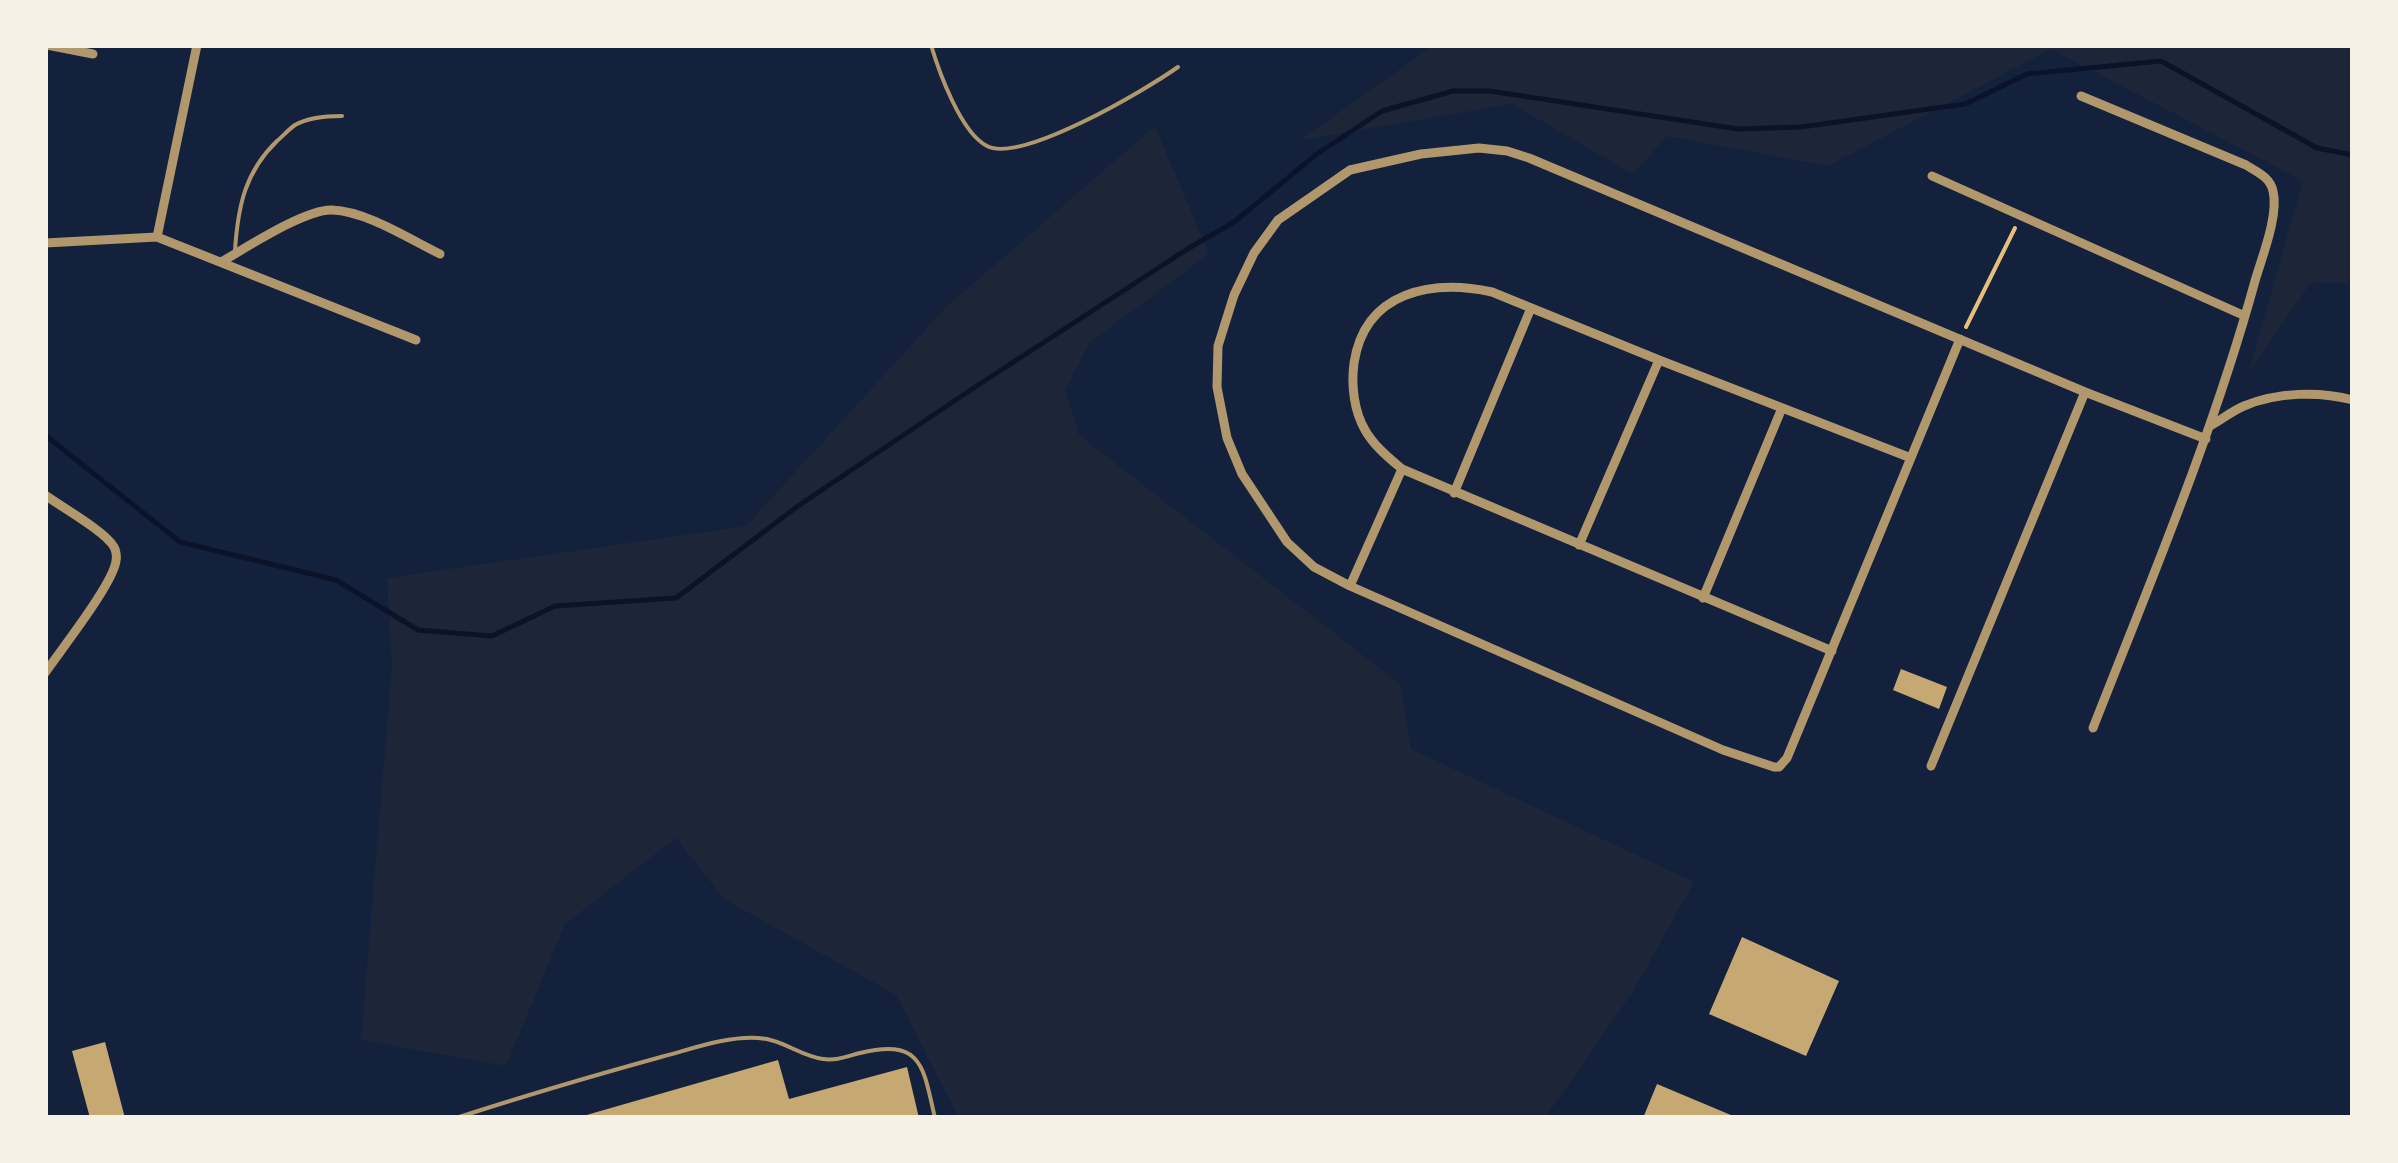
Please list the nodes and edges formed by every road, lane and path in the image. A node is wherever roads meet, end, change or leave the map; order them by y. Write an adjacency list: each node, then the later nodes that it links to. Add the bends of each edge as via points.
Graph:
1 (47, 45): 4 (street)
2 (197, 45): 10 (street)
3 (932, 45): 5 (lane, via 968,126 1000,150 1068,128)
4 (93, 54)
5 (1178, 67)
6 (2081, 96): 16 (street, via 2268,180 2274,206)
7 (342, 116): 12 (lane, via 294,125 257,164 243,193)
8 (1932, 176): 9 (street)
9 (2022, 215): 16 (street); 17 (path)
10 (157, 237): 11 (street); 14 (street)
11 (45, 243)
12 (235, 254): 13 (street, via 331,210 365,218); 14 (street)
13 (440, 254)
14 (221, 262): 18 (street)
15 (1530, 308): 19 (street); 26 (street, via 1492,292 1444,286 1403,296 1363,330 1356,346 1356,406 1372,440); 27 (street)
16 (2245, 316): 23 (street)
17 (1960, 339): 20 (street); 25 (street); 30 (street, via 1507,151 1456,149 1350,170 1278,220 1254,254 1218,346 1216,387 1227,438 1262,506 1314,567)
18 (416, 340)
19 (1658, 360): 22 (street); 29 (street)
20 (2085, 392): 24 (street); 35 (street)
21 (2353, 400): 23 (street, via 2316,394 2264,400)
22 (1782, 408): 25 (street); 31 (street)
23 (2210, 426): 24 (street)
24 (2206, 439): 34 (street)
25 (1911, 458): 32 (street)
26 (1402, 470): 27 (street); 30 (street)
27 (1454, 493): 29 (street)
28 (45, 495): 33 (street, via 108,539 116,562)
29 (1579, 545): 31 (street)
30 (1350, 586): 32 (street, via 1774,767 1787,758)
31 (1703, 598): 32 (street)
32 (1832, 651)
33 (45, 673)
34 (2093, 728)
35 (1931, 766)
36 (456, 1118): 37 (lane, via 592,1076 758,1038 822,1059 904,1050 921,1065)
37 (935, 1118)

